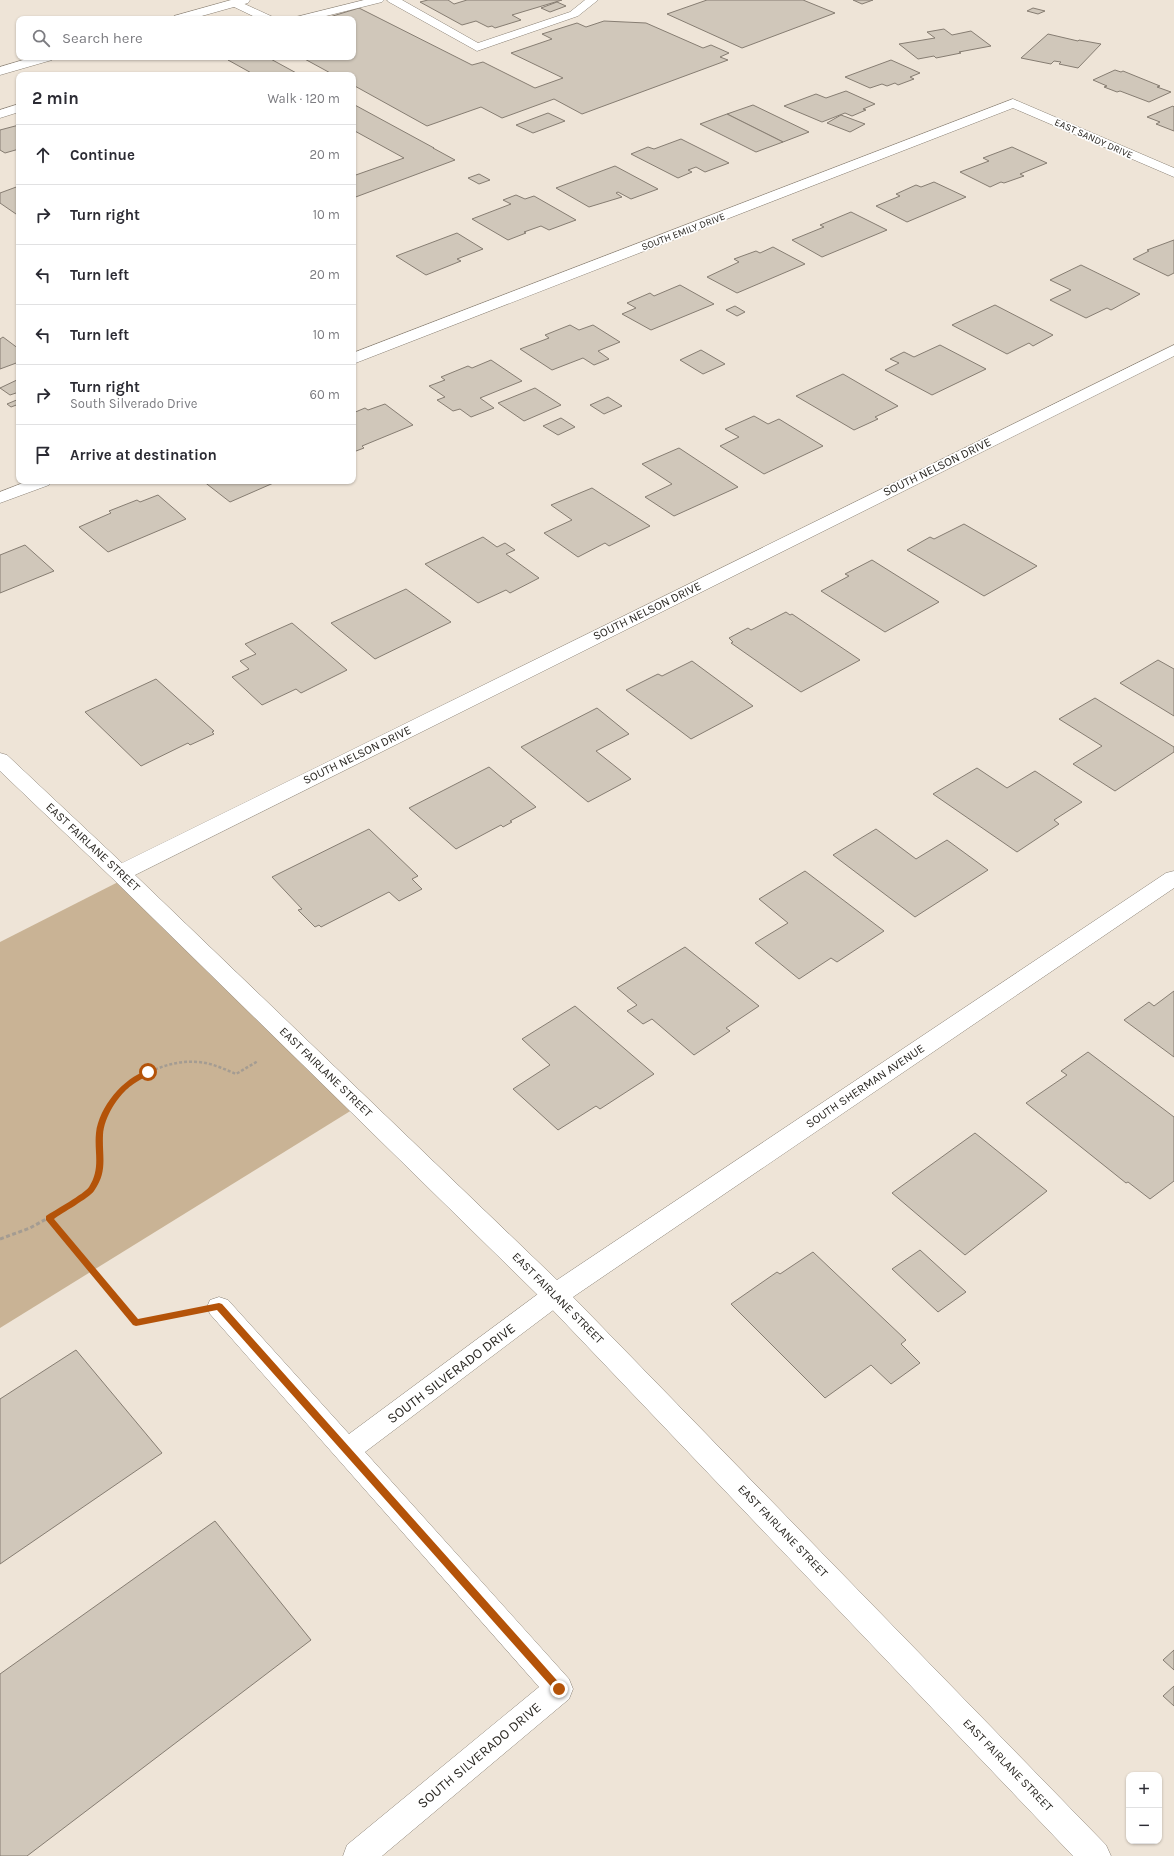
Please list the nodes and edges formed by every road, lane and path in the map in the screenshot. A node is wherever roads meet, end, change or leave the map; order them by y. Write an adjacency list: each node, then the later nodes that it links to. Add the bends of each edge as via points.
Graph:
1 (378, 0): 7 (lane)
2 (393, 0): 3 (lane, via 477,47 574,14)
3 (592, 0)
4 (239, 1): 5 (street); 6 (lane)
5 (188, 16)
6 (264, 16)
7 (312, 16)
8 (37, 60): 9 (street)
9 (0, 71)
10 (1013, 103): 11 (street, EAST SANDY DRIVE); 13 (street, SOUTH EMILY DRIVE)
11 (1174, 173)
12 (1174, 350): 17 (street, SOUTH NELSON DRIVE)
13 (356, 358)
14 (35, 484): 15 (street)
15 (0, 498)
16 (0, 760): 17 (street, EAST FAIRLANE STREET)
17 (120, 873): 19 (street, EAST FAIRLANE STREET)
18 (1174, 878): 22 (street, SOUTH SHERMAN AVENUE)
19 (293, 1040): 20 (path, via 236,1074 217,1066 193,1062 170,1065 148,1072 128,1084 113,1101 103,1120 99,1134 101,1164 91,1191); 22 (street, EAST FAIRLANE STREET)
20 (49, 1218): 21 (path); 23 (path, via 136,1322)
21 (0, 1239)
22 (556, 1295): 24 (lane, SOUTH SILVERADO DRIVE); 26 (street, EAST FAIRLANE STREET)
23 (219, 1307): 24 (lane, SOUTH SILVERADO DRIVE)
24 (347, 1451): 25 (lane, SOUTH SILVERADO DRIVE, via 559,1689)
25 (358, 1856)
26 (1095, 1856)

